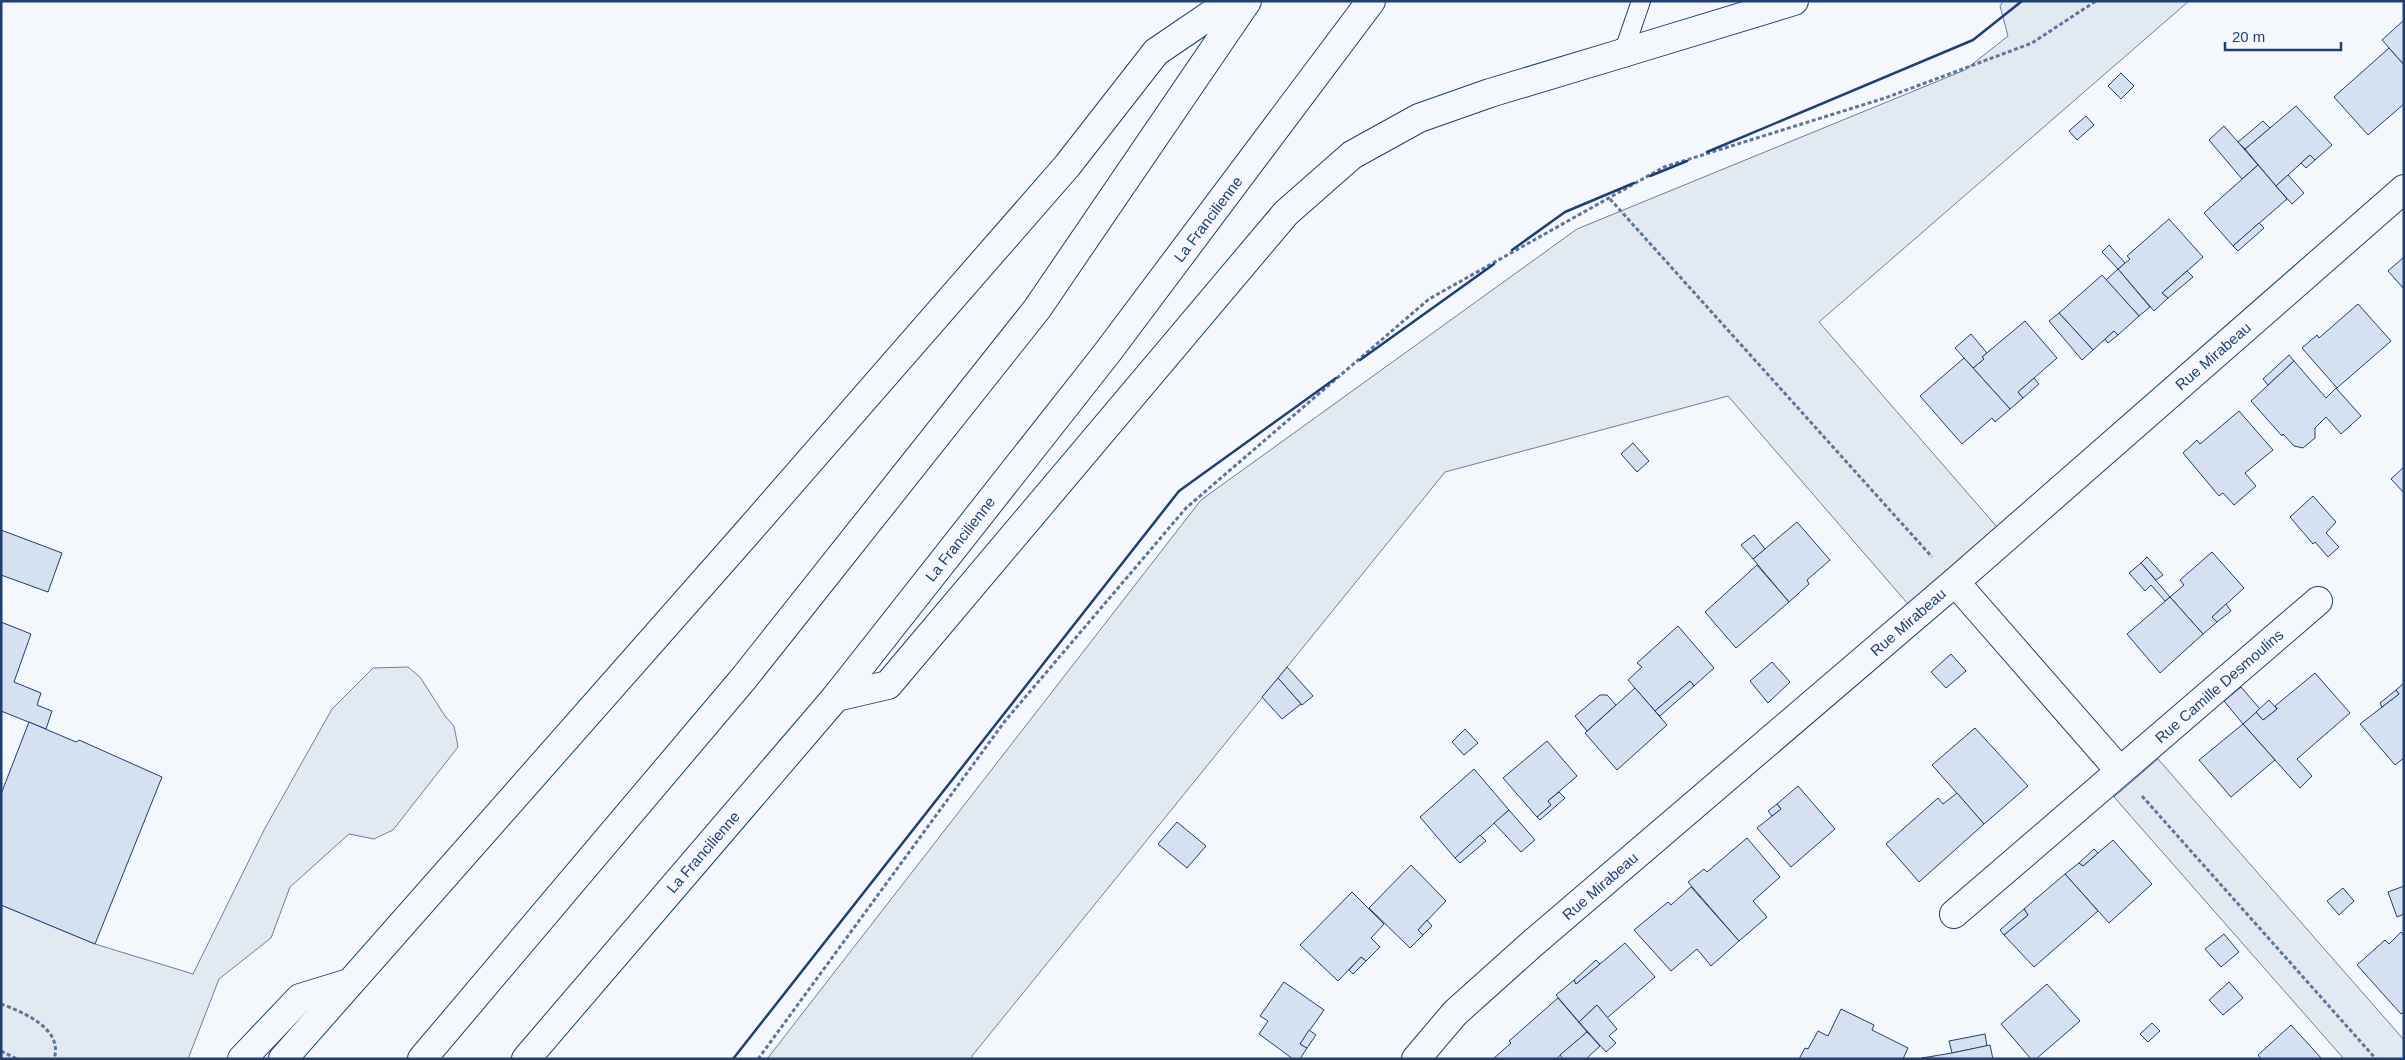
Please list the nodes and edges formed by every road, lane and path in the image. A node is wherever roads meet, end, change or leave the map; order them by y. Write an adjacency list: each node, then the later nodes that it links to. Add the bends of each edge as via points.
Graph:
1 (1231, 1): 15 (main road, via 1156,52 1061,173)
2 (1247, 1): 22 (main road, via 1037,309 744,678)
3 (1372, 1): 12 (main road, La Francilienne, via 1107,353)
4 (1641, 1): 7 (lane)
5 (1794, 1): 7 (main road)
6 (2096, 1): 9 (path, via 2032,43 1885,98 1664,167)
7 (1623, 53): 12 (main road, via 1419,118 1352,155 1286,213 888,685)
8 (2404, 189): 10 (main road, Rue Mirabeau)
9 (1610, 198): 10 (path); 24 (path, via 1429,299 1186,508 1005,722)
10 (1955, 582): 13 (main road); 25 (main road, Rue Mirabeau, via 1533,943 1455,1013)
11 (2318, 601): 13 (main road, Rue Camille Desmoulins)
12 (836, 697): 23 (main road, La Francilienne)
13 (2120, 771): 14 (main road, Rue Camille Desmoulins); 26 (path)
14 (1954, 914)
15 (349, 983): 20 (main road, via 300,998); 21 (main road)
16 (1, 1004): 19 (path, via 41,1024 54,1040)
17 (1, 1051): 18 (path)
18 (17, 1059)
19 (54, 1059)
20 (242, 1059)
21 (283, 1059)
22 (422, 1059)
23 (526, 1059)
24 (758, 1059)
25 (1416, 1059)
26 (2376, 1059)

